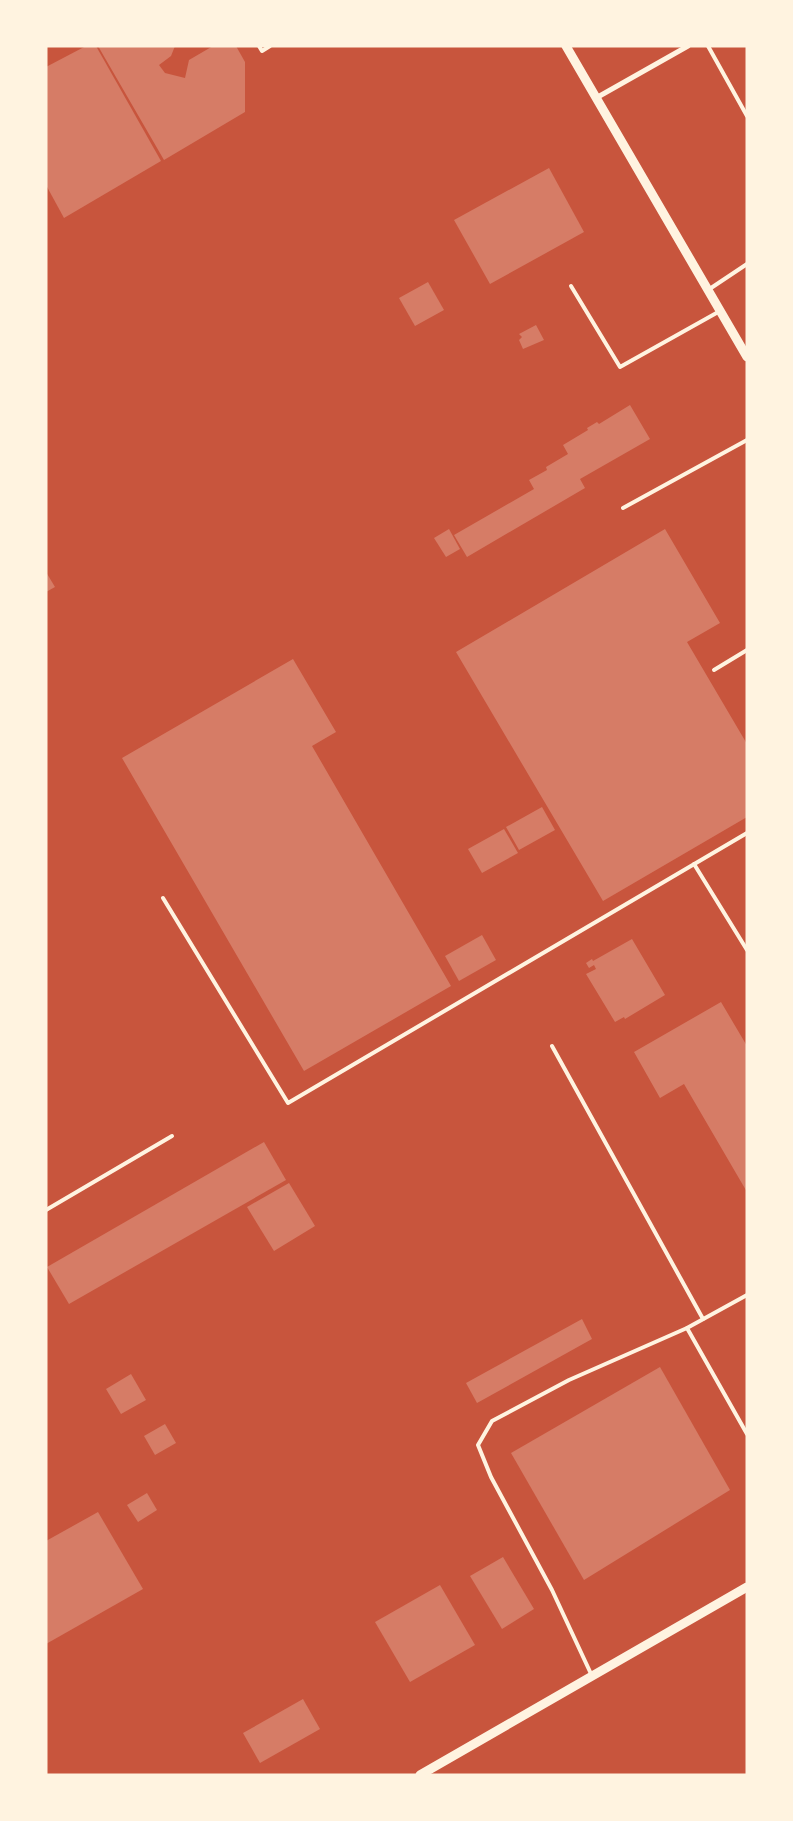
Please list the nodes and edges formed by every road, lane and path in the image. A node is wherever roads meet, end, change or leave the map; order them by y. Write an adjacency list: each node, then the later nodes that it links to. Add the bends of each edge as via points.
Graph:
1 (259, 46): 2 (lane, via 262,51)
2 (270, 46)
3 (566, 46): 6 (street)
4 (688, 46): 6 (street)
5 (708, 46): 7 (lane)
6 (596, 98): 10 (street)
7 (747, 116)
8 (747, 264): 10 (lane)
9 (571, 286): 11 (lane, via 620,368)
10 (708, 290): 11 (street)
11 (720, 311): 12 (street)
12 (747, 357)
13 (747, 440): 14 (lane)
14 (623, 508)
15 (747, 650): 16 (lane)
16 (714, 670)
17 (747, 833): 18 (lane)
18 (694, 864): 19 (lane, via 288,1103); 20 (lane)
19 (163, 898)
20 (747, 950)
21 (552, 1046): 25 (lane)
22 (172, 1136): 23 (lane)
23 (46, 1210)
24 (747, 1295): 25 (lane)
25 (704, 1319): 26 (lane)
26 (687, 1328): 27 (lane); 29 (lane, via 569,1380 492,1421 478,1445 491,1477 552,1590)
27 (747, 1434)
28 (747, 1587): 29 (street)
29 (592, 1676): 30 (street)
30 (420, 1775)

